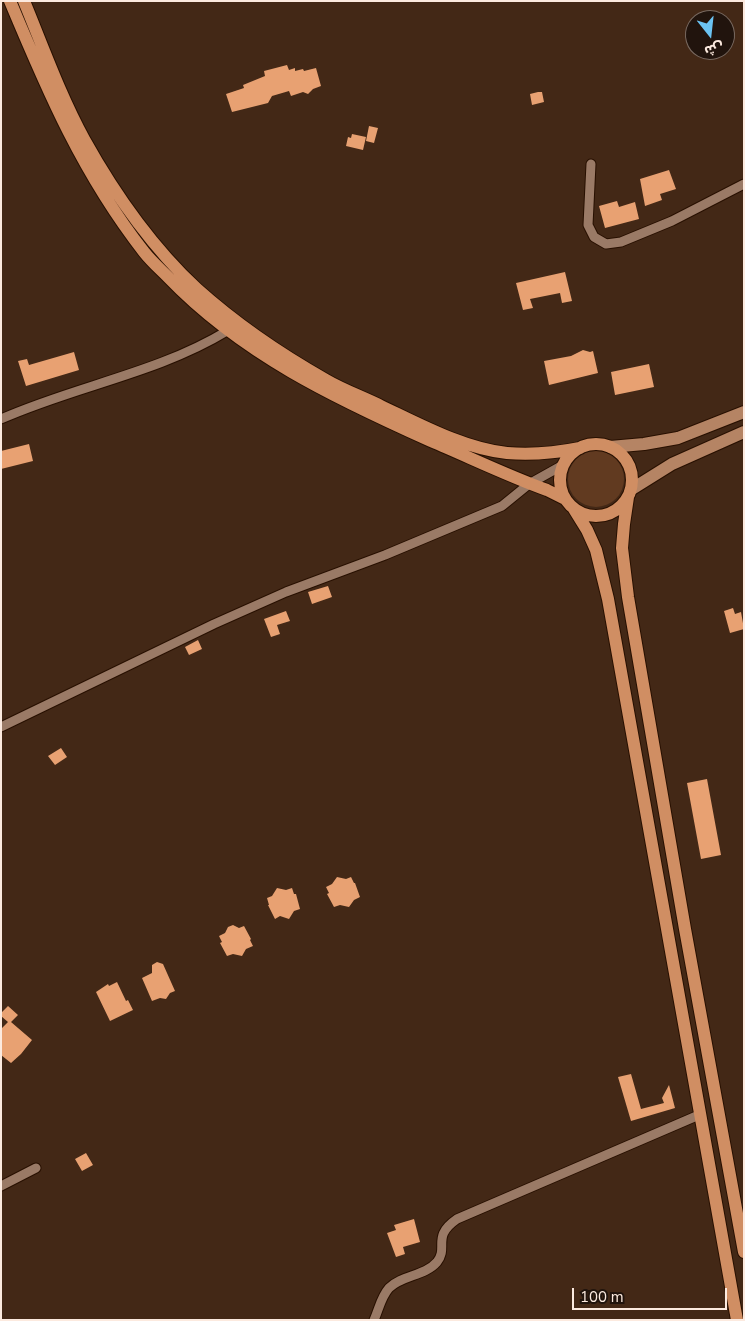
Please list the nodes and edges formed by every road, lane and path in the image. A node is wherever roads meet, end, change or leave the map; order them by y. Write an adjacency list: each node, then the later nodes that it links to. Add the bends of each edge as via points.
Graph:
1 (10, 1): 5 (main road, via 72,142 102,194 145,253 188,298)
2 (24, 1): 10 (main road, via 84,138 113,187 155,244 197,288 253,334 326,380 476,447 534,454)
3 (591, 164): 4 (street, via 588,225 594,237 606,244 621,242 672,221)
4 (744, 184)
5 (227, 331): 7 (street, via 188,352 46,400); 12 (main road, via 319,389)
6 (744, 412): 9 (main road, via 678,438)
7 (1, 419)
8 (744, 432): 13 (main road, via 672,464)
9 (610, 447): 10 (main road, via 600,444); 13 (main road, via 629,464 632,472)
10 (580, 448): 11 (main road)
11 (564, 465): 12 (street); 14 (main road, via 561,488)
12 (529, 484): 14 (main road); 15 (street, via 502,506 483,515 286,592)
13 (630, 493): 14 (main road, via 618,510 604,516 588,516); 19 (main road, via 622,548 628,597)
14 (570, 504): 16 (main road, via 596,550 608,599)
15 (1, 726)
16 (699, 1115): 20 (street, via 458,1219 447,1226 442,1236 438,1261 429,1269 390,1287); 21 (main road)
17 (36, 1168): 18 (street)
18 (1, 1186)
19 (744, 1252)
20 (374, 1320)
21 (737, 1320)

